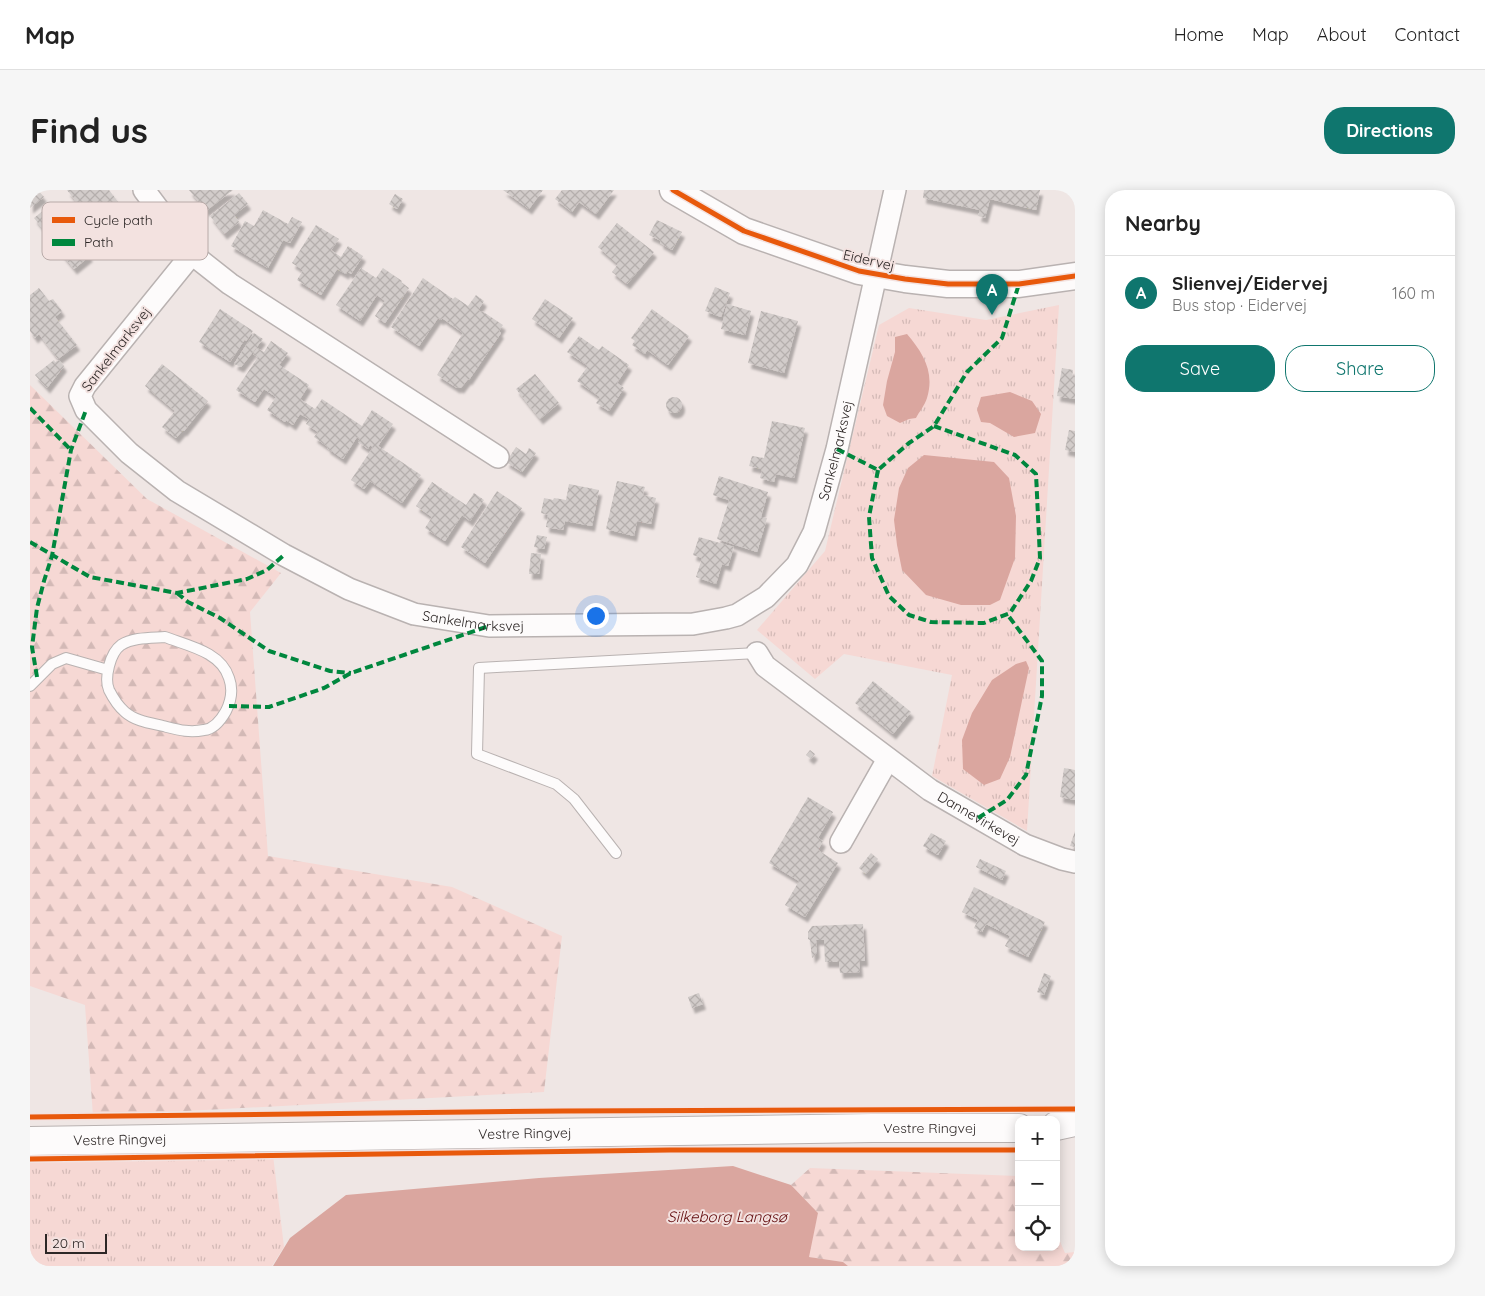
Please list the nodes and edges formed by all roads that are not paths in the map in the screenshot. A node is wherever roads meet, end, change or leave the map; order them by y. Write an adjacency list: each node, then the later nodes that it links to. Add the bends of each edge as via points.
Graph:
1 (144, 190): 4 (street)
2 (673, 190): 7 (street, Eidervej, via 744,232 859,272)
3 (895, 190): 7 (street)
4 (153, 202)
5 (187, 260): 7 (street, Sankelmarksvej, via 82,390 80,396 86,410 129,453 177,491 284,555 349,588 414,614 489,626 693,624 737,615 766,597 797,565 814,532)
6 (200, 260): 9 (street, via 230,284)
7 (876, 274): 8 (street, Eidervej, via 955,284 1020,284)
8 (1075, 276)
9 (498, 457)
10 (757, 653): 13 (street, Dannevirkevej, via 764,666); 15 (lane, via 479,668 477,754 556,784 574,799)
11 (108, 670): 11 (lane, via 108,689 116,703 136,719 191,733 211,729 229,706 231,684 221,662 165,638 137,640 122,645 113,653); 12 (lane, via 66,658 52,664)
12 (30, 686)
13 (888, 760): 14 (street); 16 (street, Dannevirkevej, via 930,790 1025,845)
14 (841, 842)
15 (616, 853)
16 (1075, 862)
17 (1075, 1122): 18 (main road)
18 (1060, 1125)
19 (1015, 1128): 22 (main road, Vestre Ringvej)
20 (1060, 1130): 21 (main road)
21 (1075, 1132)
22 (30, 1141)

